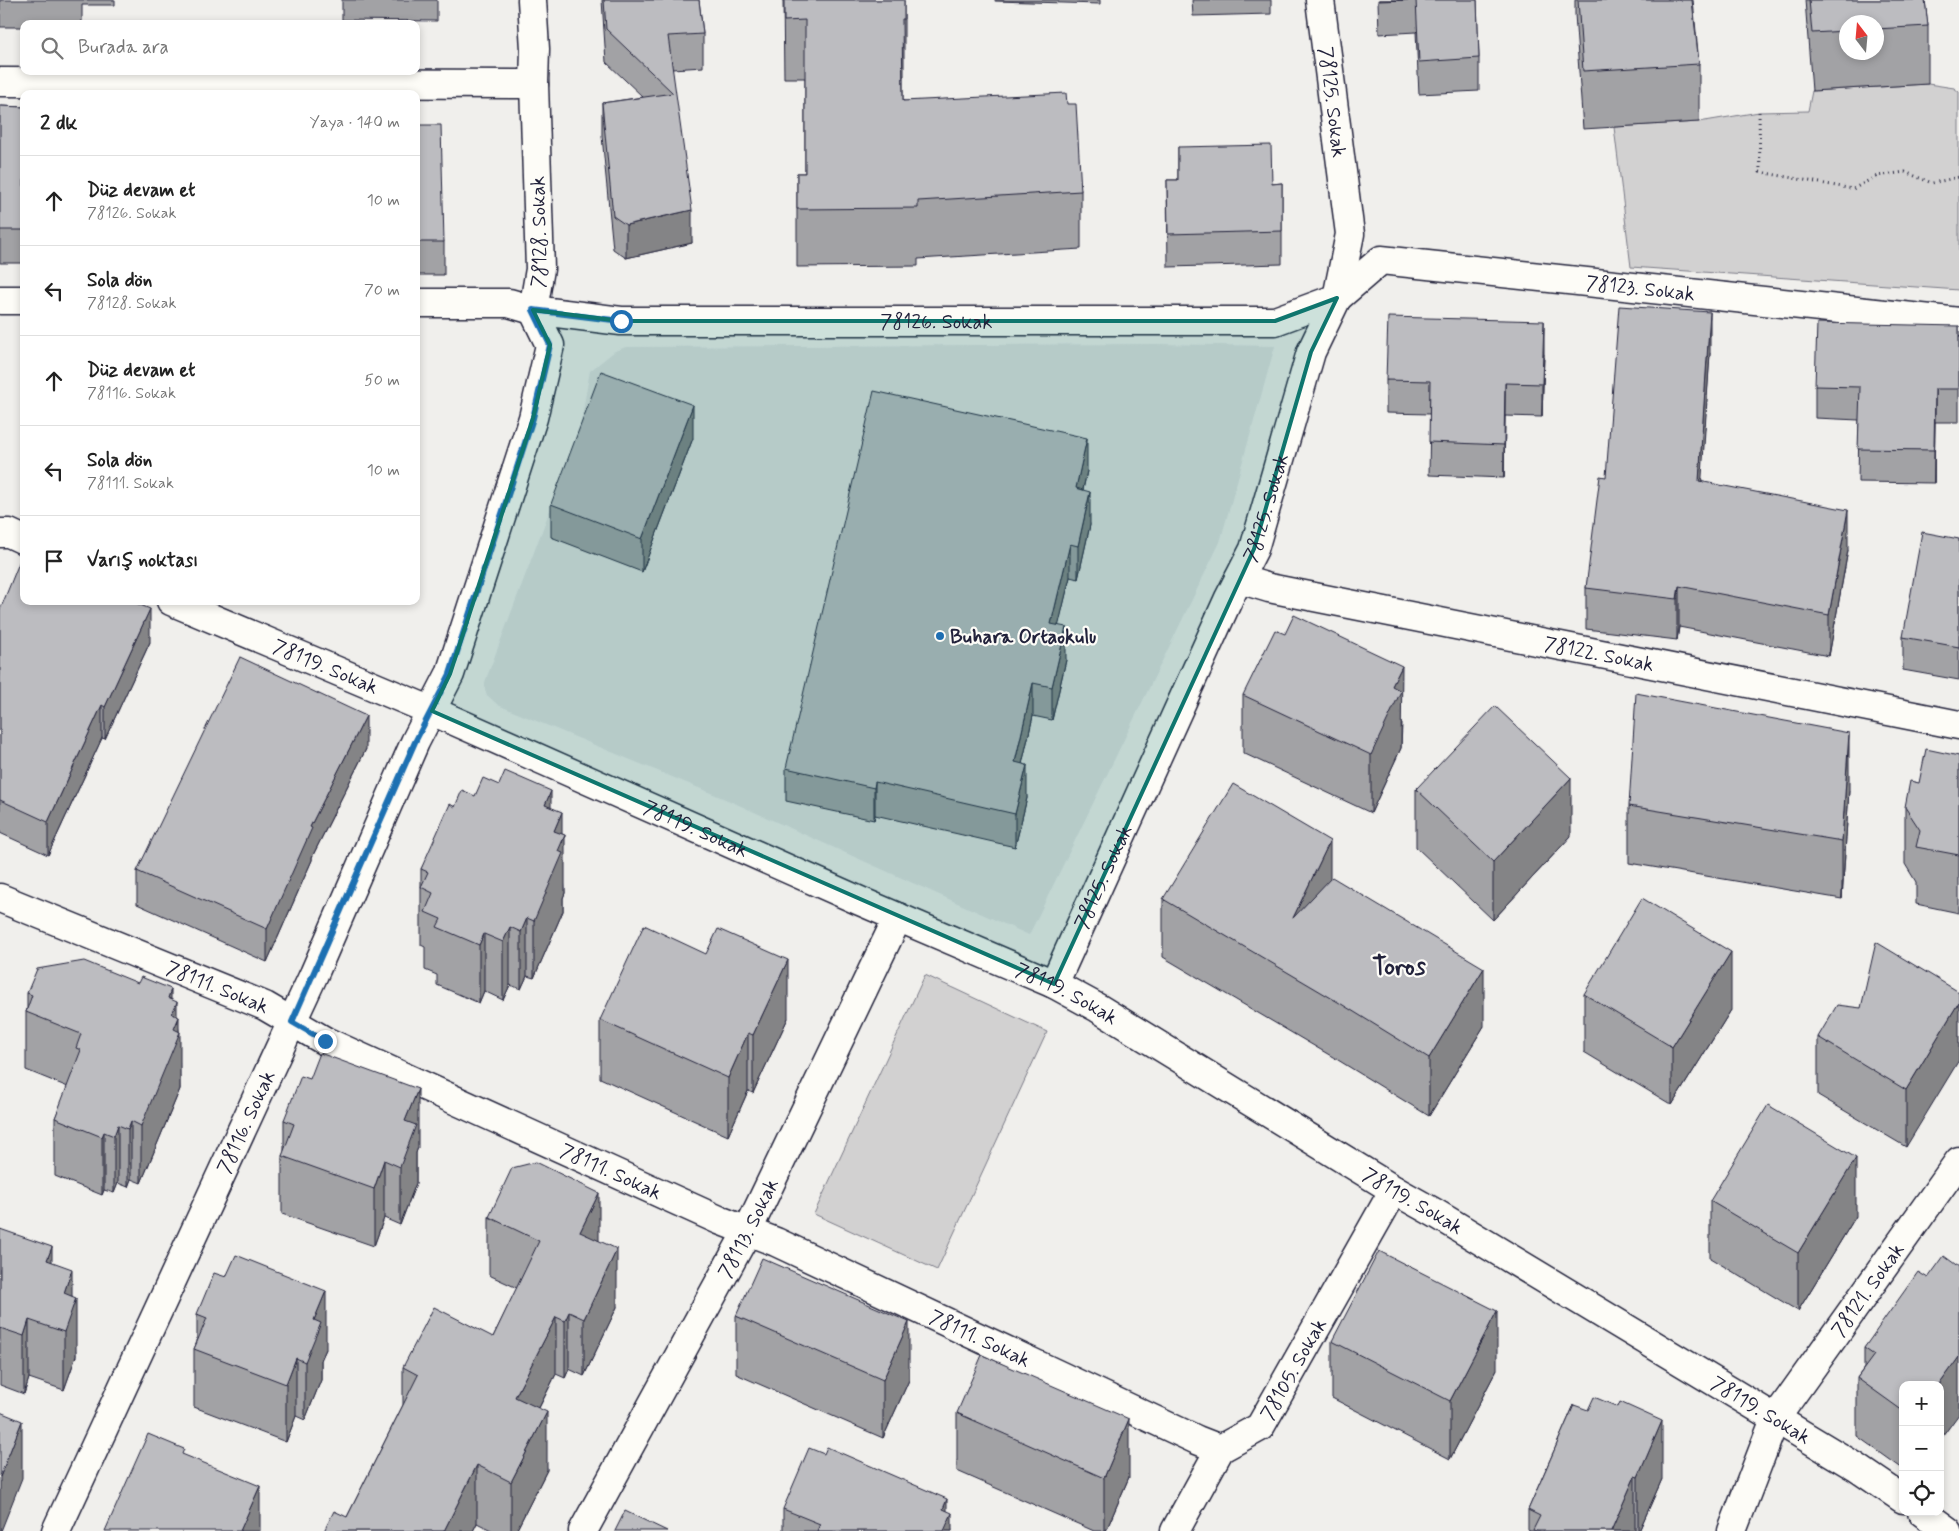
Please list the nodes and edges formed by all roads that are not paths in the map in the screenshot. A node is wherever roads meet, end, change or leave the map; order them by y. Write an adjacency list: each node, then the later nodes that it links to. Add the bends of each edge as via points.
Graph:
1 (532, 0): 4 (street, 78128. Sokak, via 536,49)
2 (1320, 0): 5 (street, 78125. Sokak, via 1350,234)
3 (0, 82): 4 (street)
4 (534, 84): 9 (street, 78128. Sokak, via 540,269)
5 (1336, 298): 9 (street, 78126. Sokak, via 1275,321 621,321); 10 (street, 78123. Sokak, via 1381,260); 13 (street, 78125. Sokak, via 1311,352 1254,549)
6 (0, 300): 7 (street)
7 (20, 300)
8 (420, 303): 9 (street, 78126. Sokak, via 509,304)
9 (533, 310): 15 (street, 78128. Sokak, via 550,345 533,418 450,674)
10 (1959, 322)
11 (0, 532): 12 (street)
12 (20, 538)
13 (1239, 579): 16 (street, 78122. Sokak, via 1269,588); 19 (street, 78125. Sokak)
14 (180, 605): 15 (street, 78119. Sokak)
15 (432, 711): 18 (street, 78119. Sokak); 20 (street, 78116. Sokak, via 415,742)
16 (1959, 725)
17 (0, 898): 20 (street, 78111. Sokak, via 265,1006)
18 (898, 917): 19 (street, 78119. Sokak); 23 (street, 78113. Sokak)
19 (1054, 984): 22 (street, 78119. Sokak)
20 (292, 1022): 23 (street, 78111. Sokak, via 325,1041); 28 (street, 78116. Sokak)
21 (1959, 1161): 24 (street, 78121. Sokak)
22 (1394, 1190): 24 (street, 78119. Sokak); 25 (street, 78105. Sokak, via 1260,1427)
23 (748, 1232): 25 (street, 78111. Sokak, via 776,1242); 29 (street, 78113. Sokak)
24 (1775, 1419): 26 (street, 78119. Sokak); 31 (street, 78121. Sokak)
25 (1220, 1449): 30 (street)
26 (1899, 1496)
27 (1927, 1516): 32 (street)
28 (56, 1531)
29 (582, 1531)
30 (1175, 1531)
31 (1732, 1531)
32 (1948, 1531)

